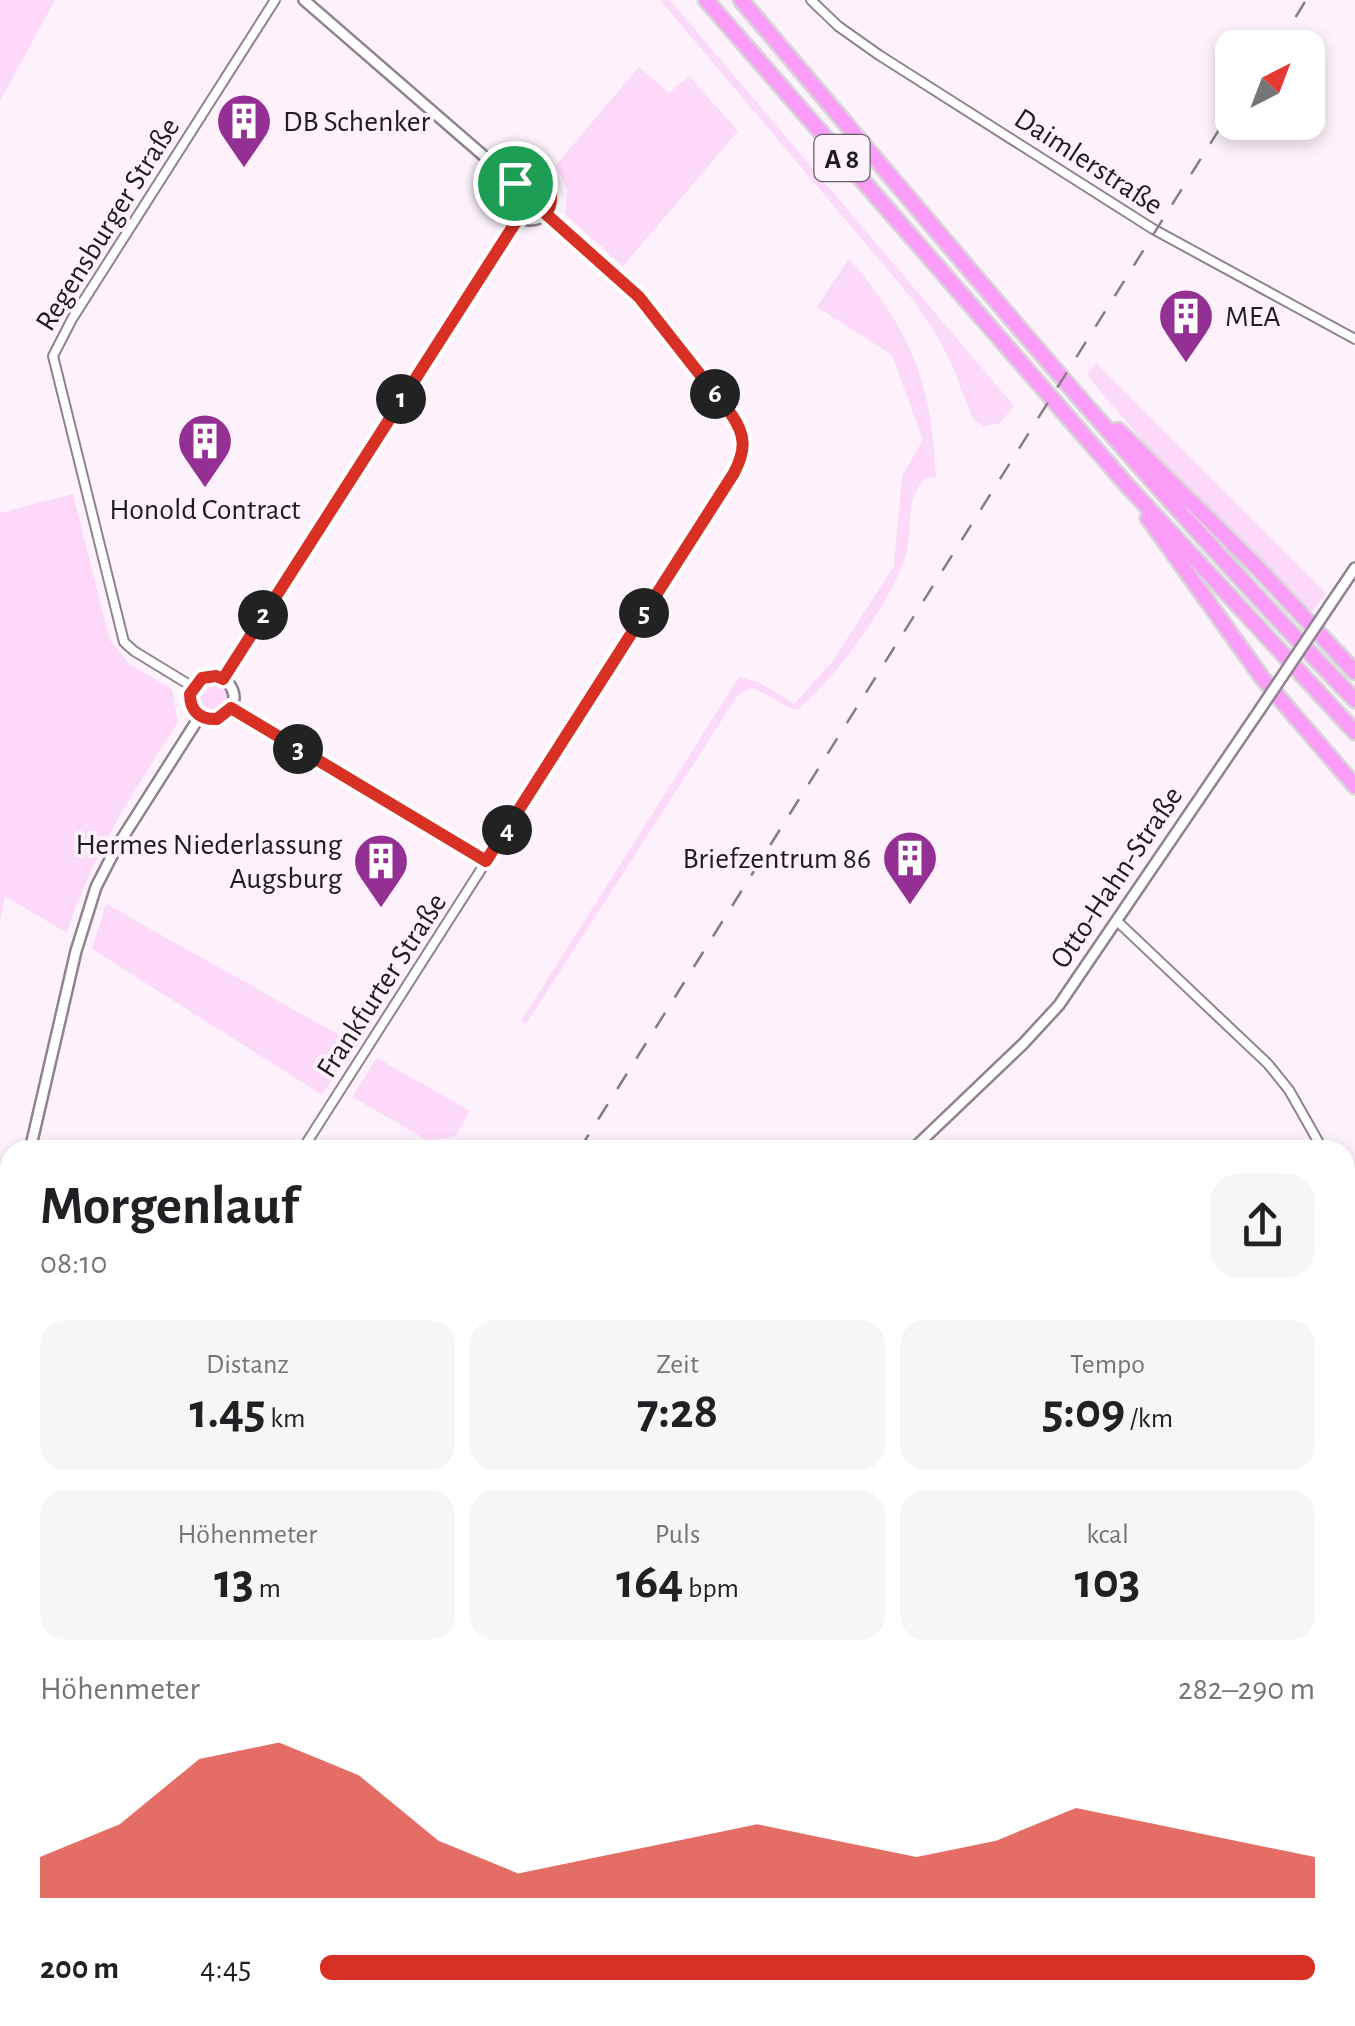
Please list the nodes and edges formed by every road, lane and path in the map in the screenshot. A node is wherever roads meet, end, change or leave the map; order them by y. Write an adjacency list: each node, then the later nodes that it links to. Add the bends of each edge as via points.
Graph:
1 (275, 0): 15 (street, Regensburger Straße, via 53,356 124,642)
2 (304, 0): 6 (street)
3 (706, 0): 11 (highway, A 8)
4 (741, 0): 10 (highway, A 8)
5 (811, 0): 9 (street, Daimlerstraße, via 879,55 1153,229)
6 (515, 183): 7 (street, via 528,177 548,186); 8 (street, via 509,203)
7 (546, 214): 8 (street); 21 (street, Frankfurter Straße, via 639,297 744,440 734,473)
8 (519, 217): 14 (street)
9 (1355, 339)
10 (1090, 408): 13 (highway, via 1135,444); 16 (highway, A 8)
11 (1126, 484): 19 (highway, A 8); 20 (highway, via 1227,631)
12 (1355, 568): 22 (street, Otto-Hahn-Straße, bridge)
13 (1355, 672)
14 (223, 679): 15 (street, via 209,676); 17 (street, via 233,693)
15 (193, 687): 18 (street, via 190,700)
16 (1355, 700)
17 (231, 708): 18 (street, via 217,719); 21 (street)
18 (200, 716): 23 (street, via 96,887)
19 (1355, 732)
20 (1351, 780)
21 (486, 861): 24 (street, Frankfurter Straße)
22 (1117, 921): 25 (street, Otto-Hahn-Straße, via 1037,1030); 26 (street, via 1268,1064)
23 (33, 1140)
24 (308, 1140)
25 (922, 1140)
26 (1317, 1140)

